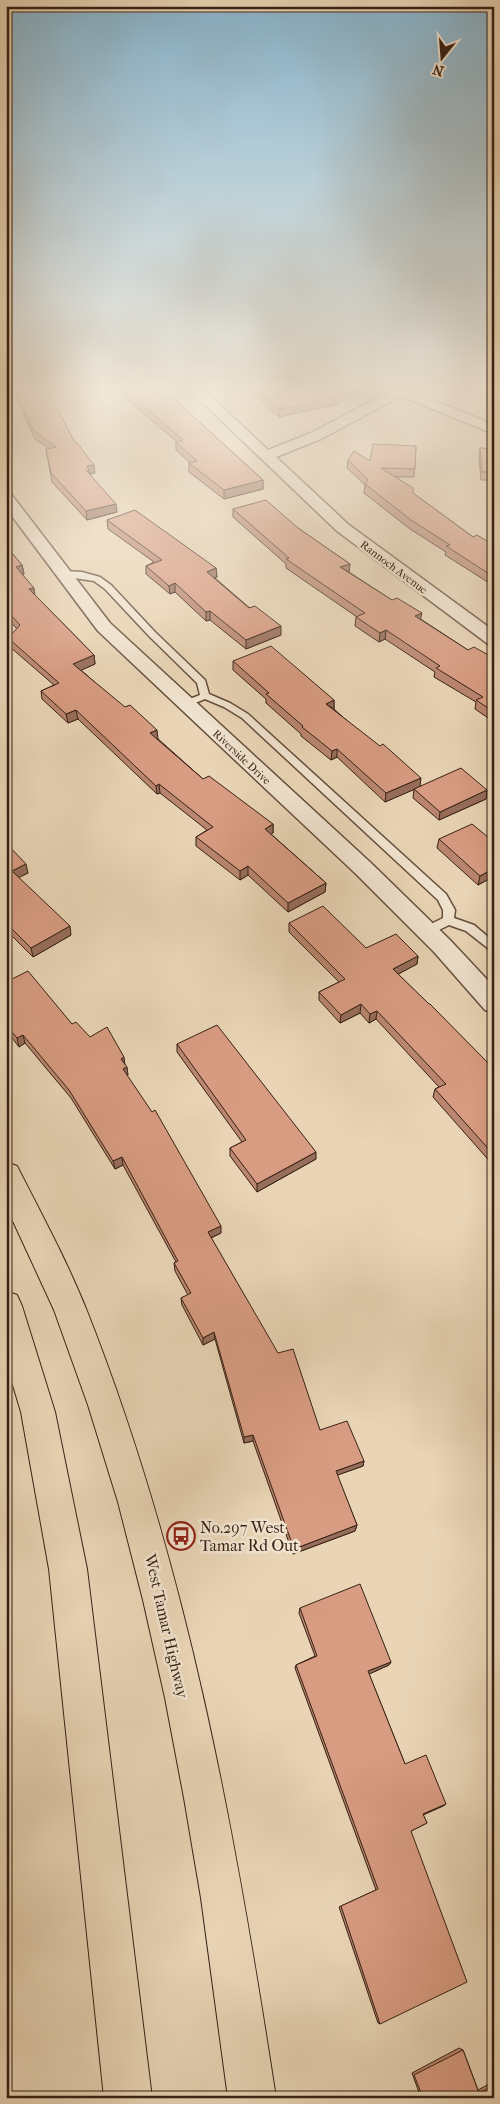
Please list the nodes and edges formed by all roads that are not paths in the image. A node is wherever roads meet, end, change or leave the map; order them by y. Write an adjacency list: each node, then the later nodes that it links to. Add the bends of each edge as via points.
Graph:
1 (295, 483): 4 (street, Rannoch Avenue, via 343,528)
2 (6, 497): 3 (street, Riverside Drive)
3 (64, 574): 5 (lane, via 82,574 108,587 202,682); 6 (street, Riverside Drive, via 104,627)
4 (494, 640)
5 (205, 696): 6 (lane); 7 (lane, via 245,716 396,853 442,897 449,910)
6 (185, 704): 8 (street, Riverside Drive, via 363,868)
7 (448, 920): 8 (lane); 9 (lane, via 470,928)
8 (426, 931): 10 (street, Riverside Drive)
9 (494, 949)
10 (494, 1003)
11 (6, 1175): 14 (highway, West Tamar Highway, via 40,1242 98,1385 148,1544 211,1825)
12 (6, 1306): 13 (highway, via 38,1412 68,1569)
13 (128, 2098)
14 (252, 2098)

